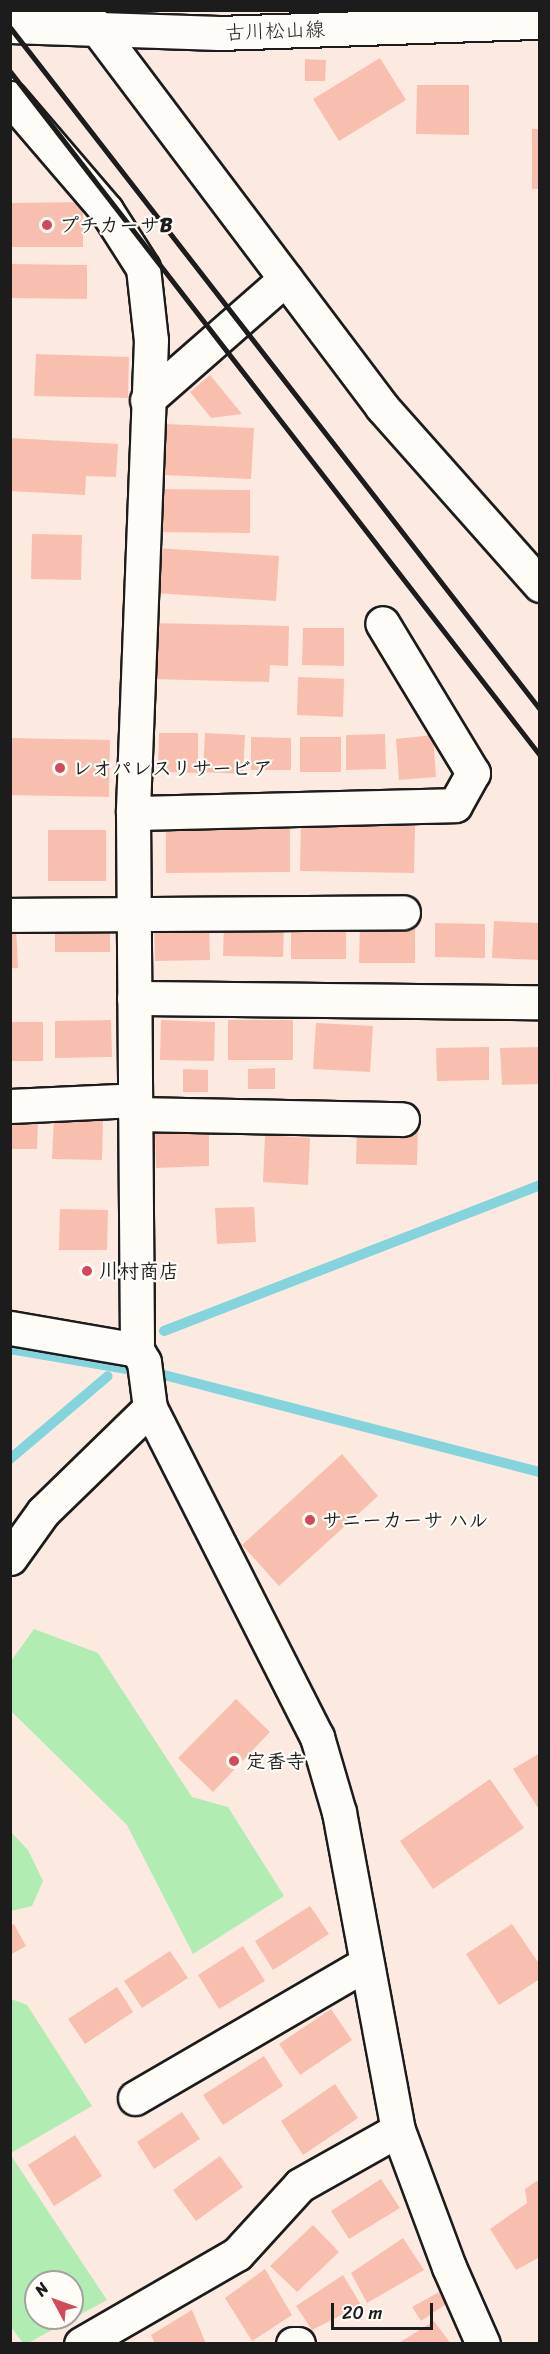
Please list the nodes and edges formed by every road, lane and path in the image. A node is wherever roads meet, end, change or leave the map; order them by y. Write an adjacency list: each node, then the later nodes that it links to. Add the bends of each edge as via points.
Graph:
1 (91, 21): 2 (street, 古川松山線, via 219,33); 3 (street, 古川松山線); 5 (street)
2 (540, 22)
3 (10, 26)
4 (10, 98): 6 (street, via 106,210 143,268 151,340)
5 (285, 279): 6 (street); 7 (street, via 382,407)
6 (147, 400): 9 (street)
7 (540, 585)
8 (382, 624): 9 (street, via 473,773 454,805)
9 (133, 813): 11 (street)
10 (403, 912): 11 (street)
11 (134, 914): 12 (street); 13 (street)
12 (10, 915)
13 (134, 998): 14 (street); 16 (street)
14 (540, 1002)
15 (10, 1106): 16 (street)
16 (135, 1107): 17 (street); 19 (street)
17 (402, 1119)
18 (10, 1328): 19 (street)
19 (144, 1376): 20 (street); 21 (street, via 317,1737 339,1812)
20 (10, 1558)
21 (365, 1964): 22 (street); 23 (street)
22 (135, 2098)
23 (398, 2130): 24 (street, via 300,2185 237,2253); 27 (street, via 449,2267)
24 (81, 2343)
25 (293, 2343): 26 (street)
26 (298, 2343)
27 (483, 2343)

